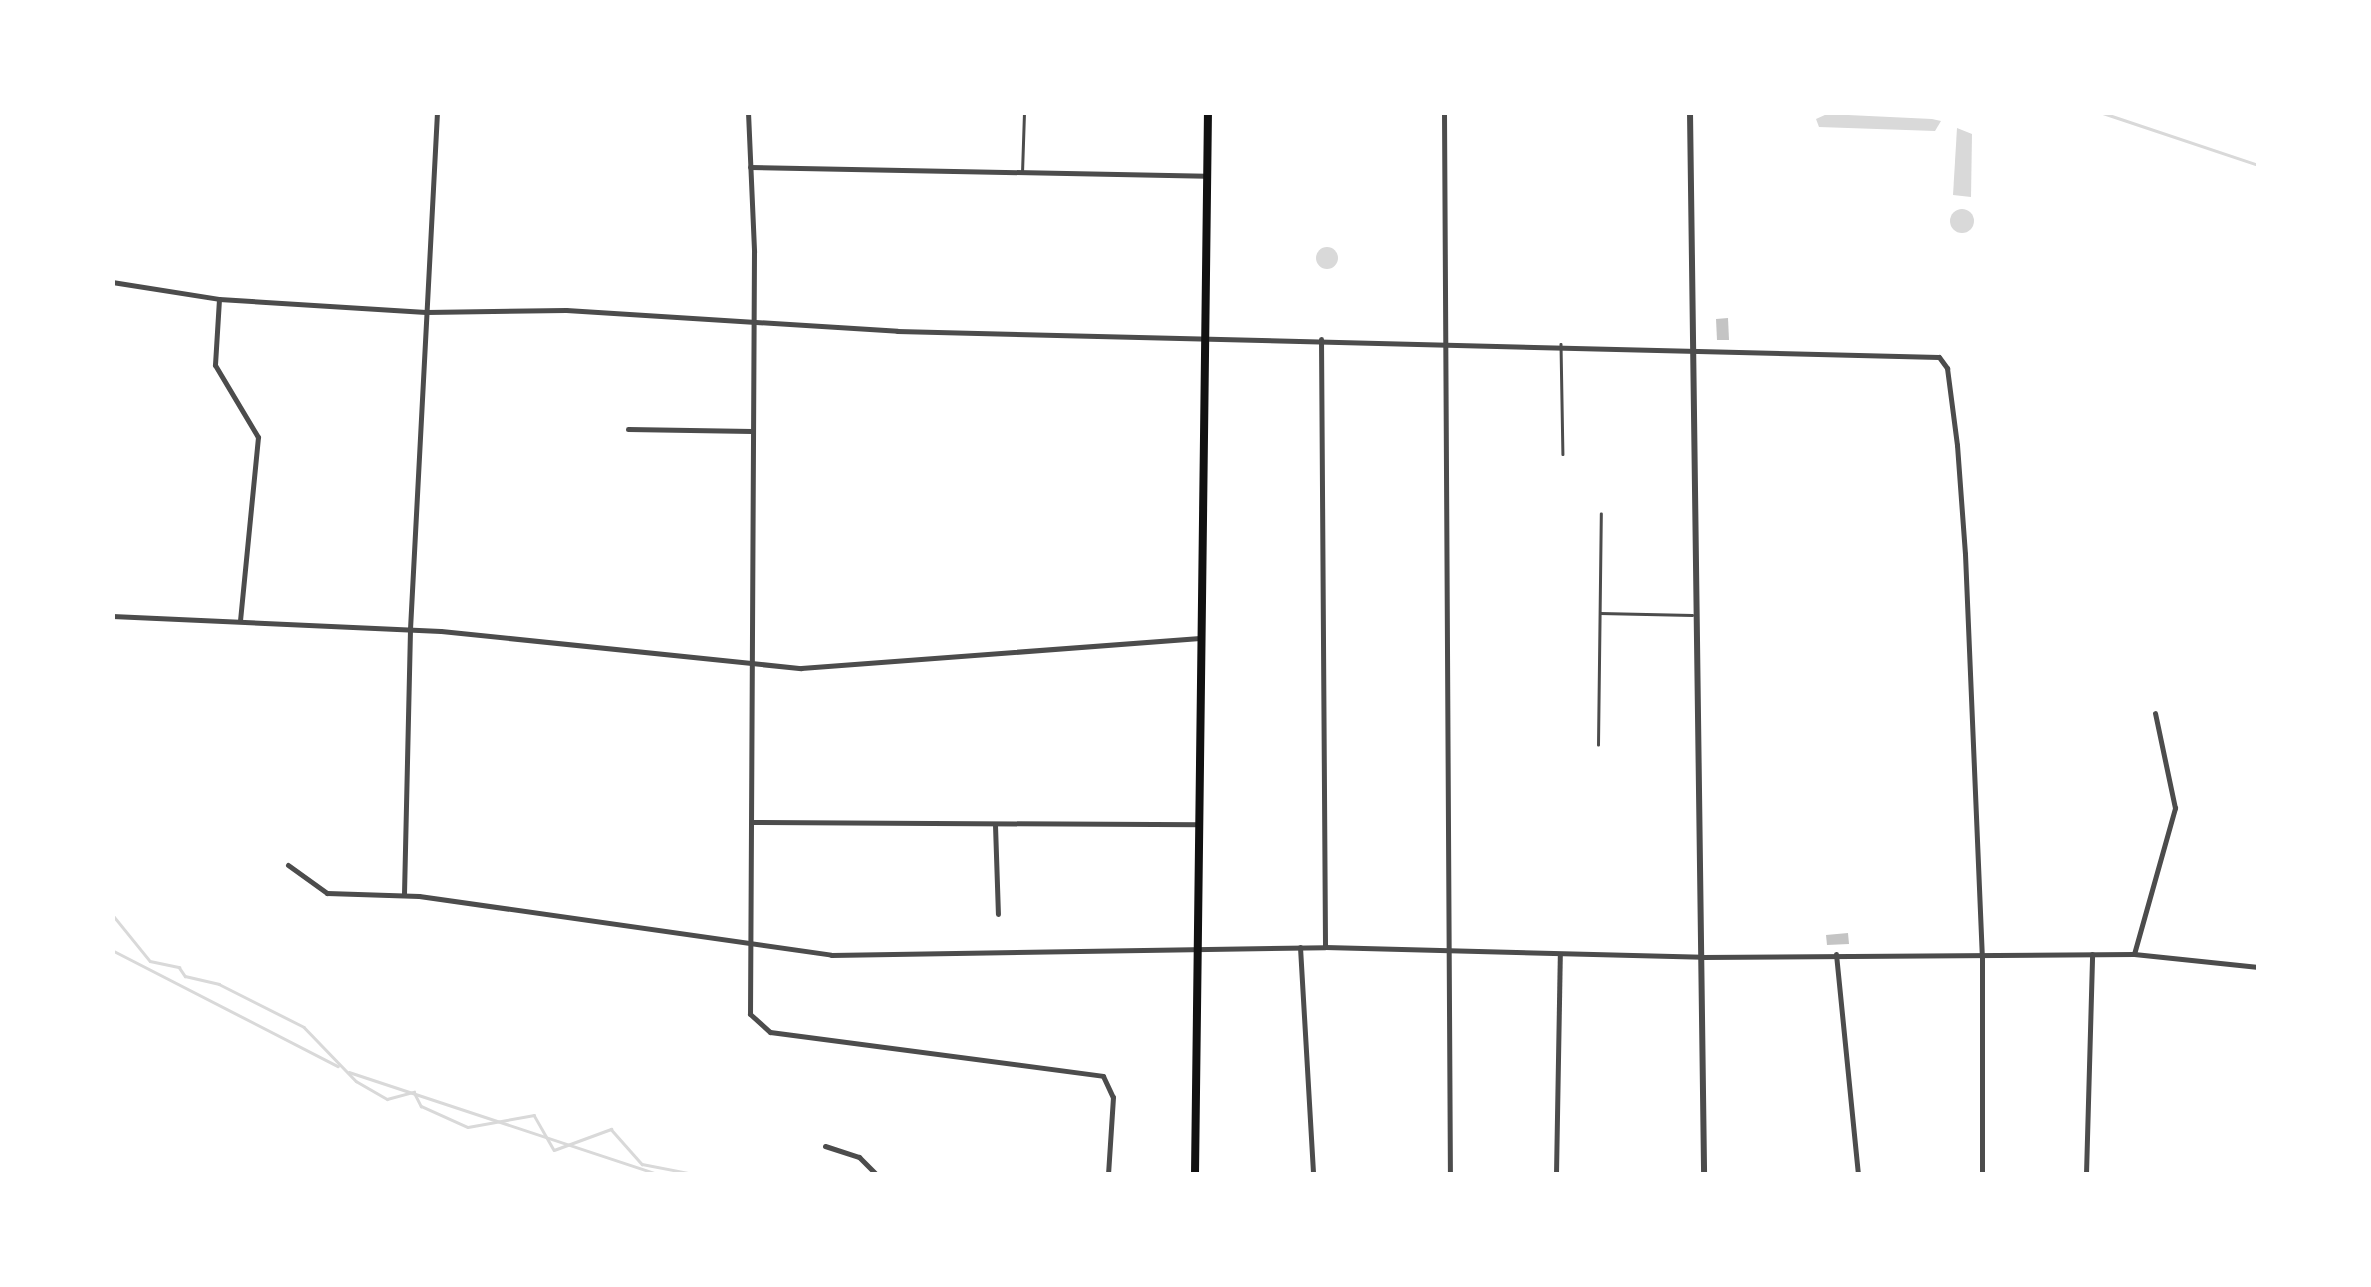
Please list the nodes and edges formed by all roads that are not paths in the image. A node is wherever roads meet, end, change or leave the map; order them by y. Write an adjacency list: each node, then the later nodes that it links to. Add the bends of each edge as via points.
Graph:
1 (437, 112): 12 (street)
2 (748, 112): 7 (street)
3 (1024, 112): 8 (lane)
4 (1208, 112): 9 (main road)
5 (1444, 112): 16 (street)
6 (1690, 112): 18 (street)
7 (750, 167): 8 (street); 13 (street)
8 (1022, 174): 9 (street)
9 (1206, 176): 14 (main road)
10 (112, 282): 11 (street)
11 (220, 299): 12 (street); 26 (street, via 215,365 258,437)
12 (426, 312): 13 (street, via 566,310); 27 (street)
13 (754, 321): 14 (street); 20 (street)
14 (1208, 338): 15 (street); 28 (main road)
15 (1321, 339): 16 (street); 39 (street)
16 (1445, 343): 17 (street); 42 (street)
17 (1562, 344): 18 (street); 21 (lane)
18 (1698, 350): 24 (street); 48 (street, via 1939,357 1947,368 1960,483)
19 (628, 430): 20 (street)
20 (752, 431): 29 (street)
21 (1563, 454)
22 (1600, 514): 23 (lane)
23 (1599, 614): 24 (lane); 31 (lane)
24 (1699, 615): 47 (street)
25 (112, 616): 26 (street)
26 (240, 620): 27 (street)
27 (410, 630): 29 (street, via 597,644); 36 (street)
28 (1203, 638): 29 (street, via 944,660); 33 (main road)
29 (754, 666): 32 (street)
30 (2155, 714): 46 (street, via 2175,808)
31 (1598, 745)
32 (752, 822): 34 (street); 38 (street)
33 (1200, 824): 34 (street); 41 (main road)
34 (995, 826): 37 (street)
35 (288, 865): 36 (street, via 327,893)
36 (404, 895): 38 (street)
37 (998, 914)
38 (751, 946): 41 (street, via 868,956); 52 (street, via 750,1014 759,1029 1108,1080)
39 (1326, 947): 40 (street); 42 (street)
40 (1300, 948): 41 (street); 54 (street)
41 (1196, 952): 53 (main road)
42 (1451, 953): 43 (street); 55 (street)
43 (1560, 954): 47 (street); 56 (street)
44 (1836, 954): 47 (street); 48 (street); 58 (street)
45 (2092, 954): 46 (street); 48 (street); 60 (street)
46 (2134, 954): 49 (street)
47 (1702, 956): 57 (street)
48 (1982, 958): 59 (street)
49 (2258, 967)
50 (825, 1146): 51 (street, via 859,1158)
51 (876, 1174)
52 (1108, 1174)
53 (1195, 1174)
54 (1312, 1174)
55 (1450, 1174)
56 (1556, 1174)
57 (1704, 1174)
58 (1858, 1174)
59 (1982, 1174)
60 (2086, 1174)

